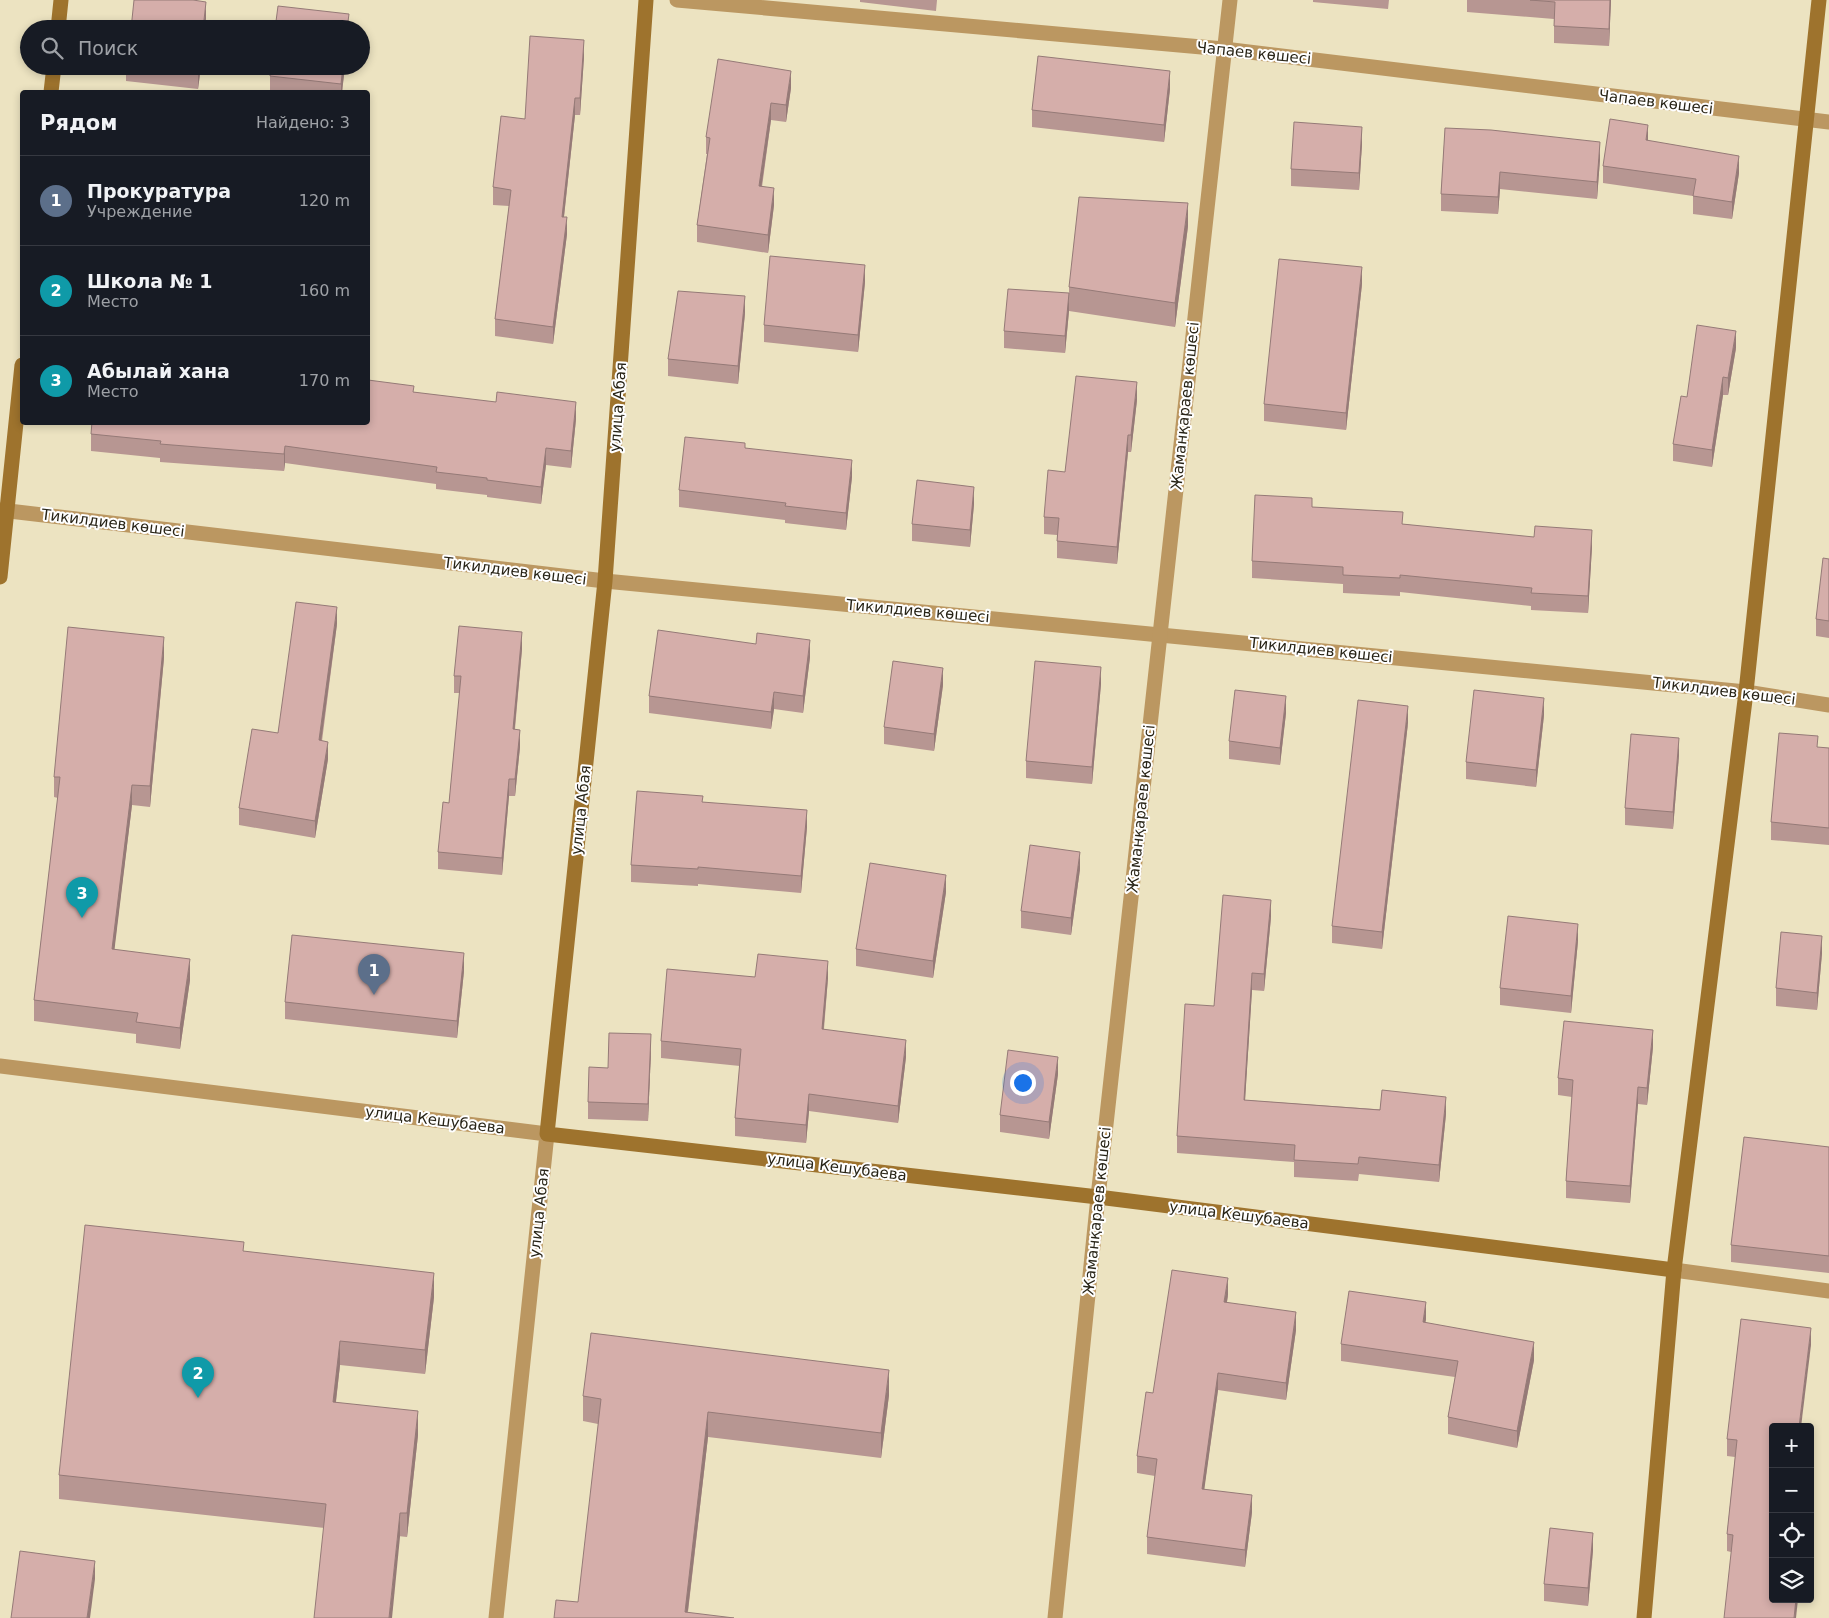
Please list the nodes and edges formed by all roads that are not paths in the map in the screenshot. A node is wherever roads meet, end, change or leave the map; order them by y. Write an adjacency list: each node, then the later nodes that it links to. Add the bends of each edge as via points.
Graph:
1 (61, 0): 6 (street)
2 (646, 0): 15 (street, улица Абая)
3 (677, 0): 7 (street, Чапаев көшесі)
4 (1230, 0): 7 (street, Жаманқараев көшесі)
5 (1819, 0): 10 (street)
6 (59, 20)
7 (1224, 49): 10 (street, Чапаев көшесі); 16 (street, Жаманқараев көшесі)
8 (53, 75): 9 (street)
9 (51, 90)
10 (1806, 120): 11 (street, Чапаев көшесі); 17 (street)
11 (1829, 122)
12 (20, 381): 13 (street)
13 (4, 510): 14 (street); 15 (street, Тикилдиев көшесі)
14 (0, 577)
15 (606, 582): 16 (street, Тикилдиев көшесі); 20 (street, улица Абая)
16 (1161, 634): 17 (street, Тикилдиев көшесі); 21 (street, Жаманқараев көшесі)
17 (1746, 692): 18 (street, Тикилдиев көшесі); 22 (street)
18 (1829, 705)
19 (0, 1066): 20 (street, улица Кешубаева)
20 (547, 1134): 21 (street, улица Кешубаева); 24 (street, улица Абая)
21 (1098, 1197): 22 (street, улица Кешубаева); 25 (street, Жаманқараев көшесі)
22 (1674, 1270): 23 (street); 26 (street)
23 (1829, 1291)
24 (496, 1618)
25 (1056, 1618)
26 (1644, 1618)

